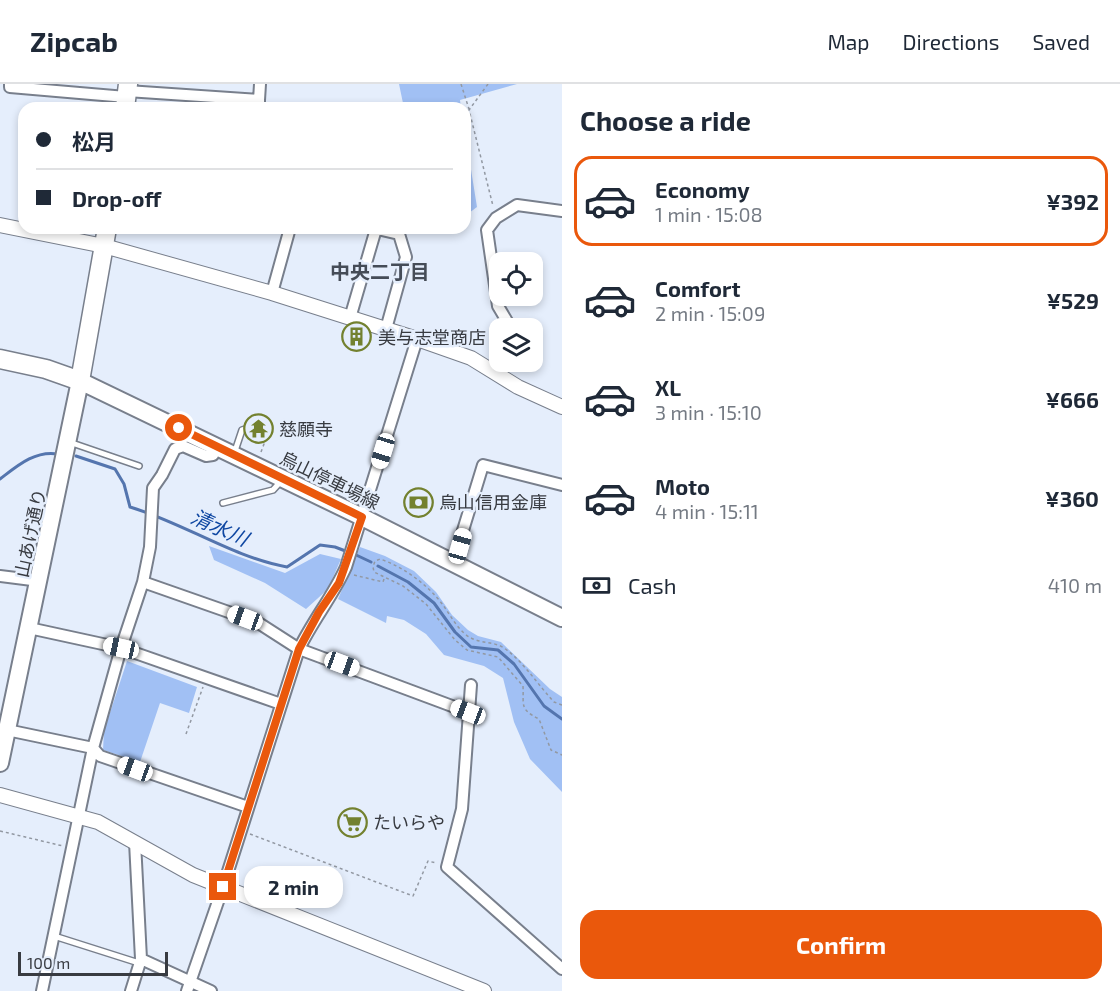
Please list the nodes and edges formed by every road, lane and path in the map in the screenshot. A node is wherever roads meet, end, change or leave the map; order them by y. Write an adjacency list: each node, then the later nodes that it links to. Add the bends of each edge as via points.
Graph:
1 (10, 84): 5 (street)
2 (260, 84): 7 (street)
3 (461, 84): 8 (path)
4 (488, 84): 9 (path)
5 (126, 95): 6 (street)
6 (229, 102)
7 (259, 102)
8 (467, 102)
9 (471, 107)
10 (471, 118): 12 (path)
11 (562, 211): 12 (street, via 517,205)
12 (496, 218): 22 (street, via 487,230 498,306)
13 (0, 225): 14 (street)
14 (18, 227)
15 (79, 234): 19 (street)
16 (288, 234): 20 (street)
17 (372, 234): 21 (street)
18 (399, 234): 23 (street, via 406,257)
19 (105, 237): 20 (street); 28 (main road)
20 (272, 293): 21 (street)
21 (350, 318): 23 (street)
22 (505, 318)
23 (386, 329): 24 (street)
24 (417, 339): 26 (street); 40 (street)
25 (0, 359): 28 (main road)
26 (489, 364)
27 (503, 372): 29 (street, via 518,387)
28 (80, 381): 32 (main road, 山あげ通り); 33 (main road, 烏山停車場線)
29 (562, 407)
30 (255, 426): 34 (lane, via 242,430)
31 (267, 436): 36 (path)
32 (68, 442): 35 (lane); 45 (main road, 山あげ通り)
33 (217, 447): 34 (main road, 烏山停車場線); 46 (street, via 213,455 206,456 183,446 176,449 153,488 150,547)
34 (233, 455): 36 (main road, 烏山停車場線)
35 (139, 466)
36 (256, 466): 37 (main road, 烏山停車場線)
37 (283, 479): 39 (lane, via 273,490); 40 (main road, 烏山停車場線)
38 (562, 485): 41 (street, via 483,465)
39 (223, 503)
40 (362, 517): 41 (main road, 烏山停車場線); 42 (street)
41 (453, 564): 47 (main road, 烏山停車場線)
42 (344, 571): 44 (path, via 383,582); 50 (street)
43 (0, 576): 45 (street)
44 (385, 578): 54 (path, via 374,572 375,561 381,559 410,574 466,634 477,642 502,646 554,702); 59 (path, via 426,604 467,650 498,657 523,686 523,706 528,714 539,719 551,750)
45 (40, 580): 48 (main road, 山あげ通り)
46 (143, 582): 49 (street); 50 (street, via 257,622)
47 (562, 618)
48 (29, 628): 49 (street); 56 (main road, 山あげ通り)
49 (121, 648): 53 (street); 58 (street)
50 (299, 649): 53 (street); 55 (street)
51 (203, 686): 57 (path)
52 (471, 686): 55 (street)
53 (280, 704): 62 (street)
54 (562, 705)
55 (468, 712): 68 (street, via 462,809)
56 (6, 719): 58 (street); 60 (main road, 山あげ通り)
57 (186, 734)
58 (93, 748): 62 (street, via 100,756); 63 (street)
59 (562, 755)
60 (0, 763)
61 (0, 795): 63 (street)
62 (248, 807): 65 (street)
63 (79, 816): 66 (street); 67 (street)
64 (0, 831): 67 (path)
65 (241, 831): 68 (path, via 413,896 428,861); 69 (street)
66 (135, 842): 69 (street, via 170,864); 71 (street)
67 (72, 848): 70 (street)
68 (447, 867): 72 (street)
69 (223, 887): 73 (street); 77 (street)
70 (54, 936): 71 (lane); 74 (street)
71 (140, 961): 73 (street); 75 (street)
72 (562, 969)
73 (188, 987): 76 (street)
74 (42, 991)
75 (131, 991)
76 (211, 991)
77 (484, 991)

